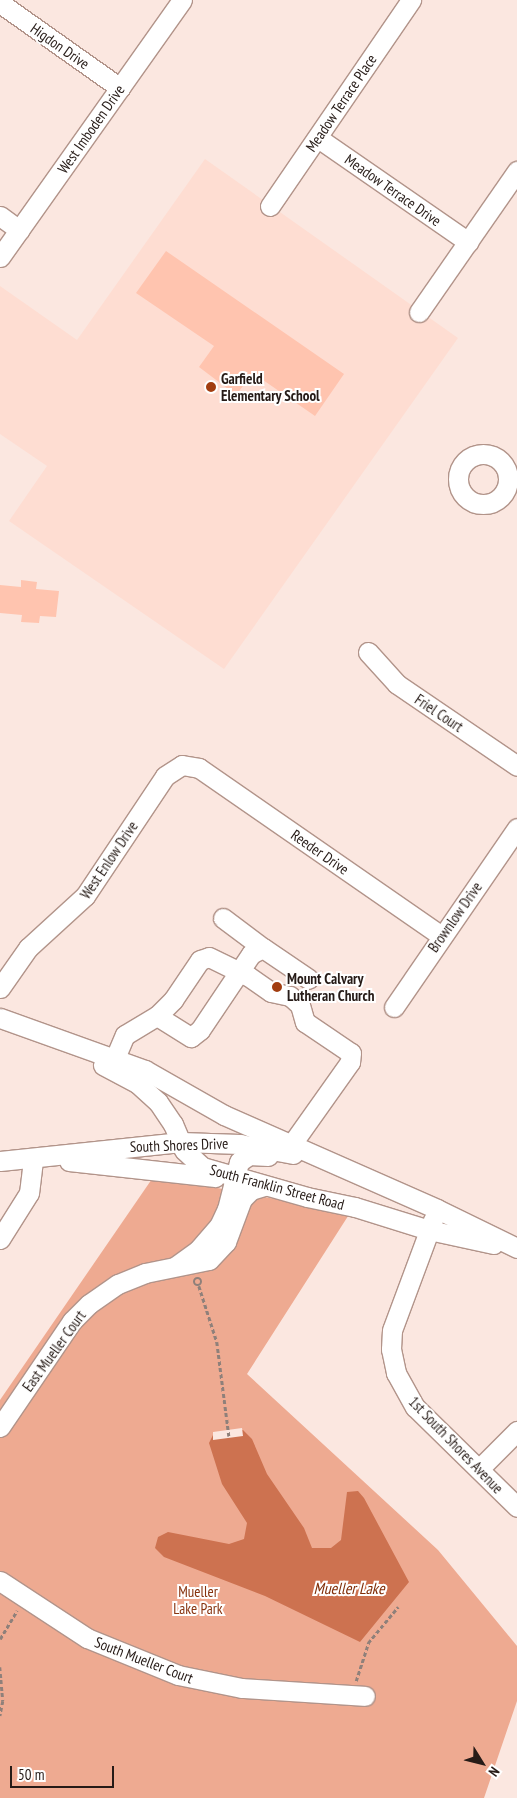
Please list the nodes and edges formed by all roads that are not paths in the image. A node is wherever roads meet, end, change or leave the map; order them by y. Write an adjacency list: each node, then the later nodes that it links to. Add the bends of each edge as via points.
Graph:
1 (182, 0): 4 (street, West Imboden Drive)
2 (411, 0): 5 (street, Meadow Terrace Place)
3 (0, 3): 4 (street, Higdon Drive)
4 (120, 88): 9 (street, West Imboden Drive)
5 (318, 138): 7 (street, Meadow Terrace Place); 10 (street, Meadow Terrace Drive)
6 (517, 171): 10 (street)
7 (270, 206)
8 (0, 216): 9 (street)
9 (19, 230): 11 (street, West Imboden Drive)
10 (468, 242): 12 (street)
11 (0, 258)
12 (420, 312)
13 (368, 652): 14 (street, Friel Court, via 396,684)
14 (517, 766)
15 (199, 768): 18 (street, Reeder Drive); 22 (street, West Enlow Drive, via 185,764 170,770 86,896 28,948)
16 (517, 828): 18 (street, Brownlow Drive)
17 (223, 918): 19 (street)
18 (442, 936): 23 (street, Brownlow Drive)
19 (263, 948): 20 (street, via 252,954); 21 (street)
20 (239, 974): 24 (street, via 209,957 200,960 173,1000); 24 (street, via 200,1030 191,1037); 31 (street, via 248,976 271,992 290,996 300,1005 305,1022 351,1053 350,1062)
21 (309, 979)
22 (0, 988)
23 (394, 1007)
24 (157, 1016): 27 (street, via 126,1036)
25 (0, 1018): 26 (street, South Franklin Street Road)
26 (28, 1029): 27 (street, South Franklin Street Road); 28 (street, South Franklin Street Road, via 138,1084)
27 (115, 1058): 31 (street, South Franklin Street Road, via 157,1076 224,1115)
28 (168, 1115): 29 (street, South Franklin Street Road); 30 (street, via 165,1133)
29 (180, 1142): 30 (street, South Shores Drive); 34 (street, South Shores Drive, via 264,1148); 35 (street, South Franklin Street Road, via 196,1163)
30 (147, 1144): 32 (street, South Shores Drive)
31 (292, 1144): 34 (street, South Franklin Street Road)
32 (33, 1158): 33 (street, South Shores Drive); 35 (street, South Shores Drive); 39 (street, via 30,1193)
33 (0, 1161)
34 (353, 1170): 35 (street, via 256,1155 239,1162); 37 (street, South Franklin Street Road)
35 (234, 1178): 36 (street, South Franklin Street Road); 41 (street, East Mueller Court, via 227,1209 219,1226 198,1250)
36 (264, 1186): 38 (street, South Franklin Street Road, via 355,1207); 41 (street, East Mueller Court, via 252,1190 242,1199 230,1235 216,1255 202,1264)
37 (437, 1209): 38 (street, 1st South Shores Avenue); 40 (street, South Franklin Street Road)
38 (429, 1230): 40 (street, South Franklin Street Road); 44 (street, 1st South Shores Avenue, via 396,1312 392,1360 415,1407)
39 (0, 1239)
40 (517, 1248)
41 (174, 1268): 42 (street, East Mueller Court, via 131,1278 88,1304 72,1321)
42 (0, 1427)
43 (517, 1432): 44 (street)
44 (479, 1469): 45 (street, 1st South Shores Avenue)
45 (517, 1507)
46 (0, 1581): 47 (street, South Mueller Court, via 87,1638 178,1675 242,1688)
47 (365, 1696)

